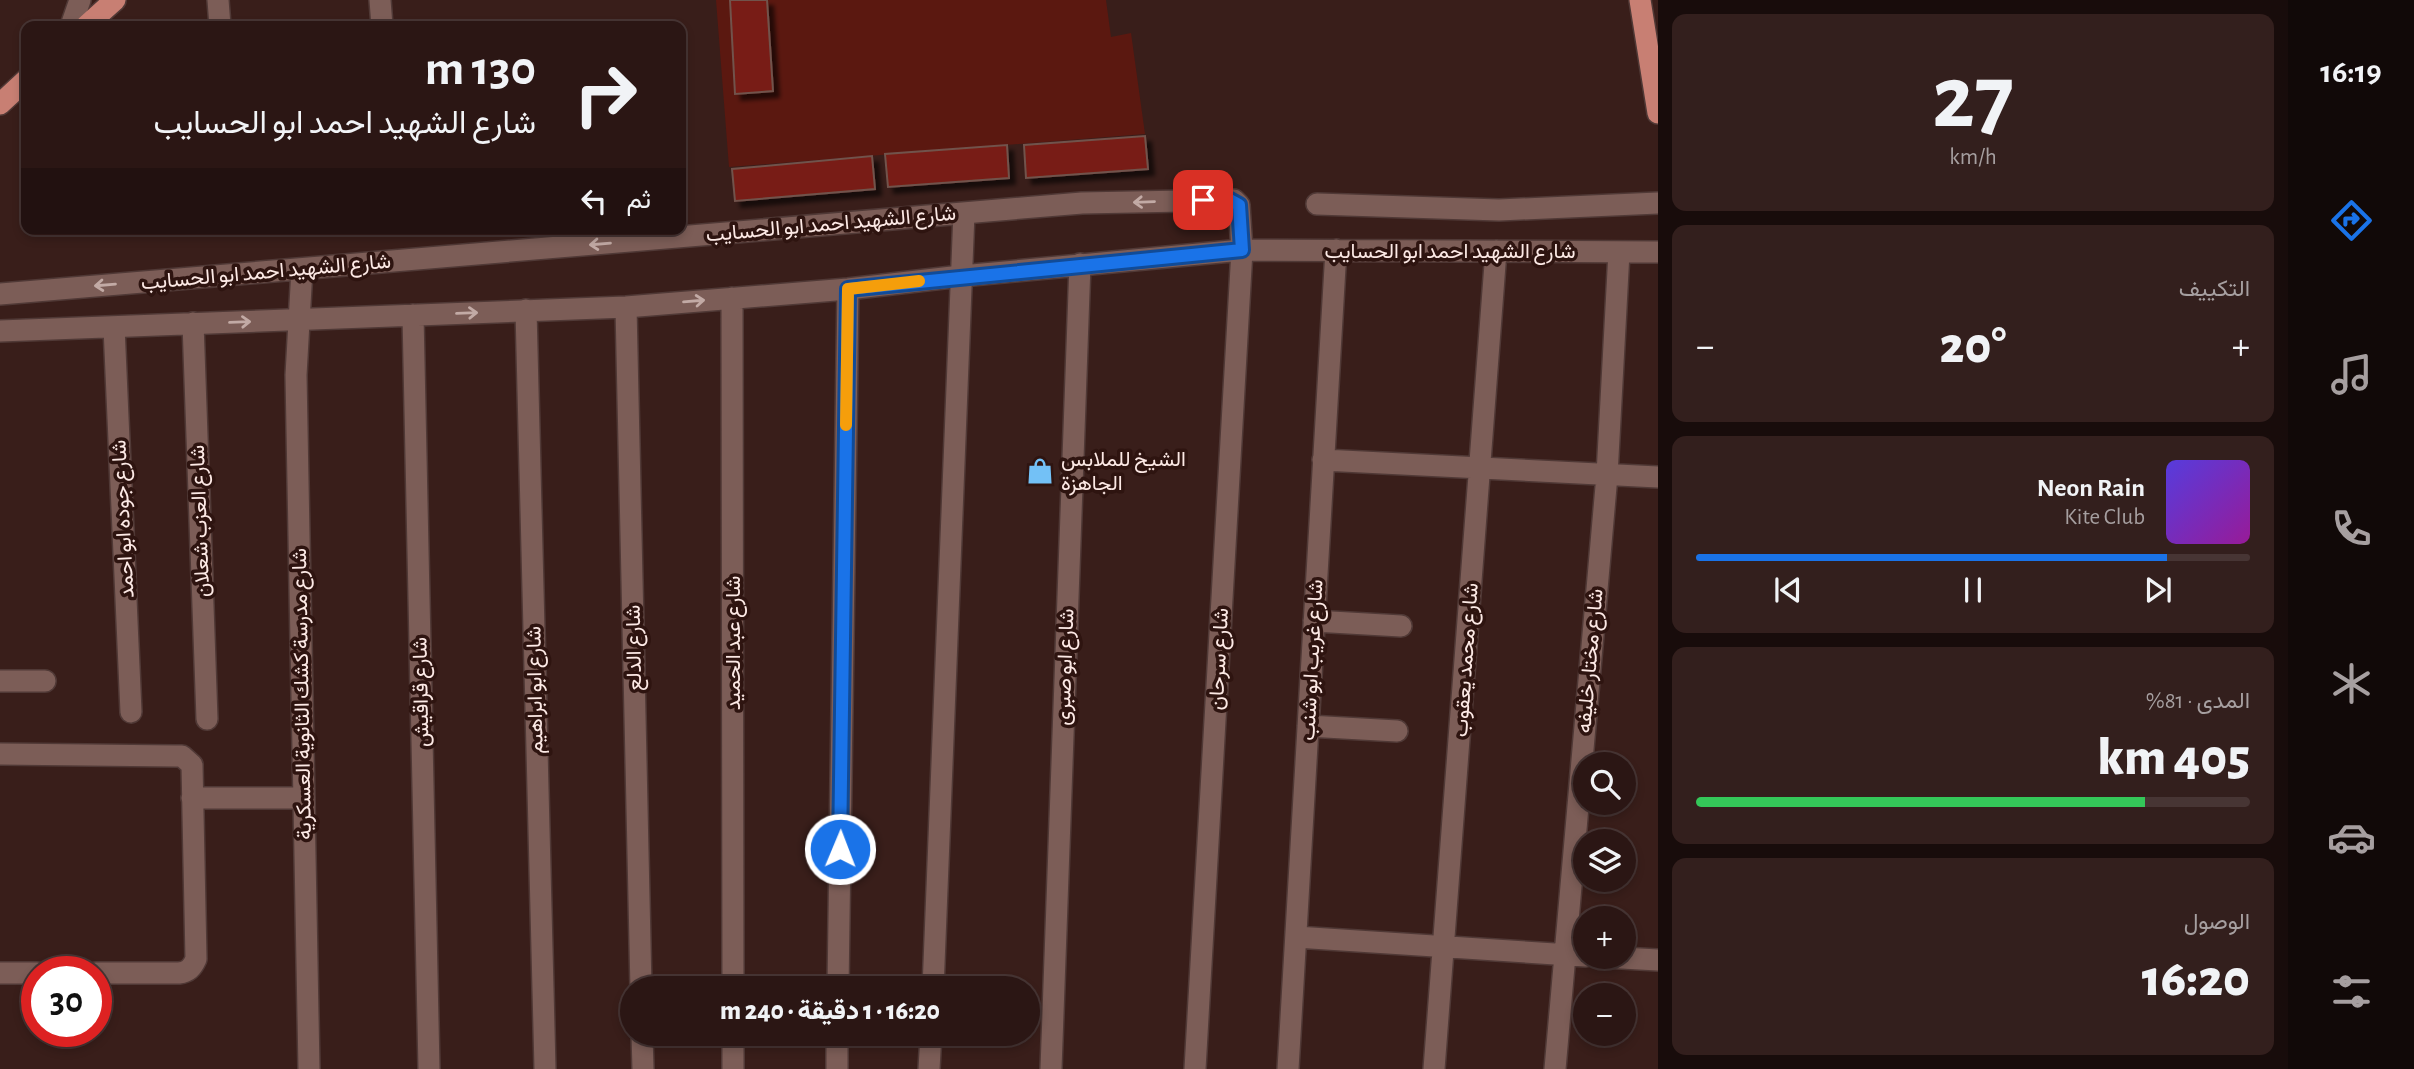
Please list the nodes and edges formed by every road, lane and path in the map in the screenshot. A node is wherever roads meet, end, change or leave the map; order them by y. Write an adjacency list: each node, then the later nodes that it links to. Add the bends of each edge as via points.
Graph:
1 (80, 0): 5 (street)
2 (115, 0): 6 (main road)
3 (218, 0): 7 (street)
4 (1640, 0): 10 (main road)
5 (73, 21)
6 (92, 21)
7 (220, 21)
8 (21, 85): 9 (main road)
9 (0, 104)
10 (1658, 113)
11 (1658, 203): 12 (street, via 1499,210)
12 (1317, 204)
13 (964, 213): 14 (street, شارع الشهيد احمد ابو الحسايب, one-way to 13, via 1239,205 1228,199 1082,203); 20 (street, شارع الشهيد احمد ابو الحسايب, one-way to 20); 21 (street)
14 (1242, 250): 15 (street, شارع الشهيد احمد ابو الحسايب); 19 (street, شارع الشهيد احمد ابو الحسايب); 72 (street, شارع سرحان)
15 (1336, 250): 16 (street, شارع الشهيد احمد ابو الحسايب); 32 (street, شارع غريب ابو شنب)
16 (1496, 251): 17 (street, شارع الشهيد احمد ابو الحسايب); 33 (street, شارع محمد يعقوب)
17 (1619, 252): 18 (street, شارع الشهيد احمد ابو الحسايب); 34 (street, شارع مختار خليفه)
18 (1658, 252)
19 (1080, 264): 21 (street, شارع الشهيد احمد ابو الحسايب); 71 (street, شارع ابو صبرى)
20 (302, 268): 23 (street, شارع الشهيد احمد ابو الحسايب, one-way to 23); 28 (street, شارع مدرسة كشك الثانوية العسكرية)
21 (961, 276): 22 (street, شارع الشهيد احمد ابو الحسايب); 59 (street)
22 (848, 289): 24 (street, شارع الشهيد احمد ابو الحسايب); 58 (street)
23 (0, 294)
24 (732, 298): 25 (street, شارع الشهيد احمد ابو الحسايب, one-way to 24); 57 (street, شارع عبد الحميد)
25 (626, 307): 26 (street, شارع الشهيد احمد ابو الحسايب); 56 (street, شارع الدلع)
26 (526, 310): 27 (street, شارع الشهيد احمد ابو الحسايب, one-way to 26); 66 (street, شارع ابو ابراهيم)
27 (413, 315): 28 (street, شارع الشهيد احمد ابو الحسايب); 65 (street, شارع قراقيش)
28 (300, 319): 29 (street, شارع الشهيد احمد ابو الحسايب, one-way to 28); 46 (street, شارع مدرسة كشك الثانوية العسكرية, via 296,375)
29 (193, 323): 30 (street, شارع الشهيد احمد ابو الحسايب); 41 (street, شارع العزب شعلان)
30 (114, 327): 31 (street, شارع الشهيد احمد ابو الحسايب); 40 (street, شارع جوده ابو احمد)
31 (0, 331)
32 (1324, 460): 33 (street); 36 (street, شارع غريب ابو شنب)
33 (1480, 468): 34 (street); 48 (street, شارع محمد يعقوب)
34 (1606, 475): 35 (street); 49 (street, شارع مختار خليفه)
35 (1658, 477)
36 (1314, 621): 37 (street); 42 (street, شارع غريب ابو شنب)
37 (1401, 626)
38 (0, 681): 39 (street)
39 (45, 681)
40 (131, 712)
41 (207, 719)
42 (1308, 726): 43 (street); 47 (street, شارع غريب ابو شنب)
43 (1397, 731)
44 (0, 754): 45 (street, via 183,756 192,765)
45 (192, 798): 46 (street); 55 (street, via 196,959 190,969 179,973)
46 (304, 798): 64 (street, شارع مدرسة كشك الثانوية العسكرية)
47 (1296, 937): 48 (street); 73 (street, شارع غريب ابو شنب)
48 (1444, 947): 49 (street); 74 (street, شارع محمد يعقوب)
49 (1564, 955): 50 (street); 75 (street, شارع مختار خليفه)
50 (1573, 955)
51 (1636, 959): 52 (street)
52 (1658, 960)
53 (0, 973): 54 (street)
54 (21, 973)
55 (112, 973)
56 (641, 976)
57 (733, 976)
58 (838, 976)
59 (934, 976)
60 (642, 1046): 67 (street)
61 (733, 1046): 68 (street)
62 (837, 1046): 69 (street)
63 (930, 1046): 70 (street)
64 (309, 1069)
65 (429, 1069)
66 (545, 1069)
67 (643, 1069)
68 (733, 1069)
69 (837, 1069)
70 (929, 1069)
71 (1051, 1069)
72 (1195, 1069)
73 (1288, 1069)
74 (1434, 1069)
75 (1555, 1069)

